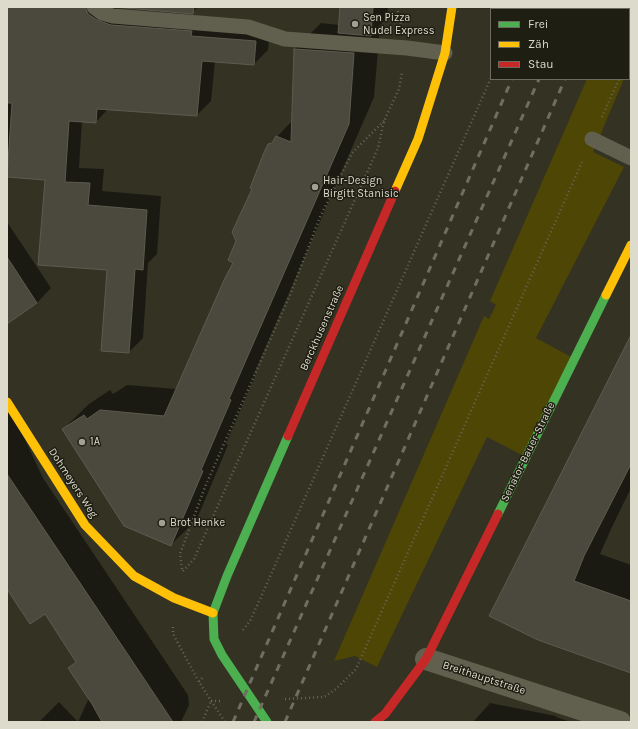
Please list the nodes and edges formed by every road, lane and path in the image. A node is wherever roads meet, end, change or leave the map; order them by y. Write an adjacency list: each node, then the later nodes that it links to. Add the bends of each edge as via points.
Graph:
1 (94, 7): 3 (lane, via 113,16 248,27 285,38)
2 (452, 7): 3 (street, Berckhusenstraße)
3 (445, 52): 11 (street, Berckhusenstraße, via 418,140)
4 (490, 80): 12 (path, via 261,597 250,621)
5 (619, 80): 6 (path)
6 (592, 139): 7 (lane); 15 (path, via 356,668 336,689 324,697)
7 (631, 158)
8 (631, 245): 13 (street, Senator-Bauer-Straße)
9 (7, 402): 11 (street, Dohmeyers Weg, via 85,524 134,576 174,598)
10 (182, 572): 10 (path, via 180,554 205,487 290,295 320,217 352,153 384,121 378,148 313,296 194,559)
11 (213, 613): 19 (street, Berckhusenstraße, via 214,639 222,655)
12 (241, 632)
13 (426, 659): 20 (street, via 385,714); 21 (street, Breithauptstraße)
14 (199, 682): 16 (path)
15 (279, 700)
16 (211, 701): 17 (path); 18 (path)
17 (202, 722)
18 (226, 722)
19 (268, 722)
20 (375, 722)
21 (620, 722)

